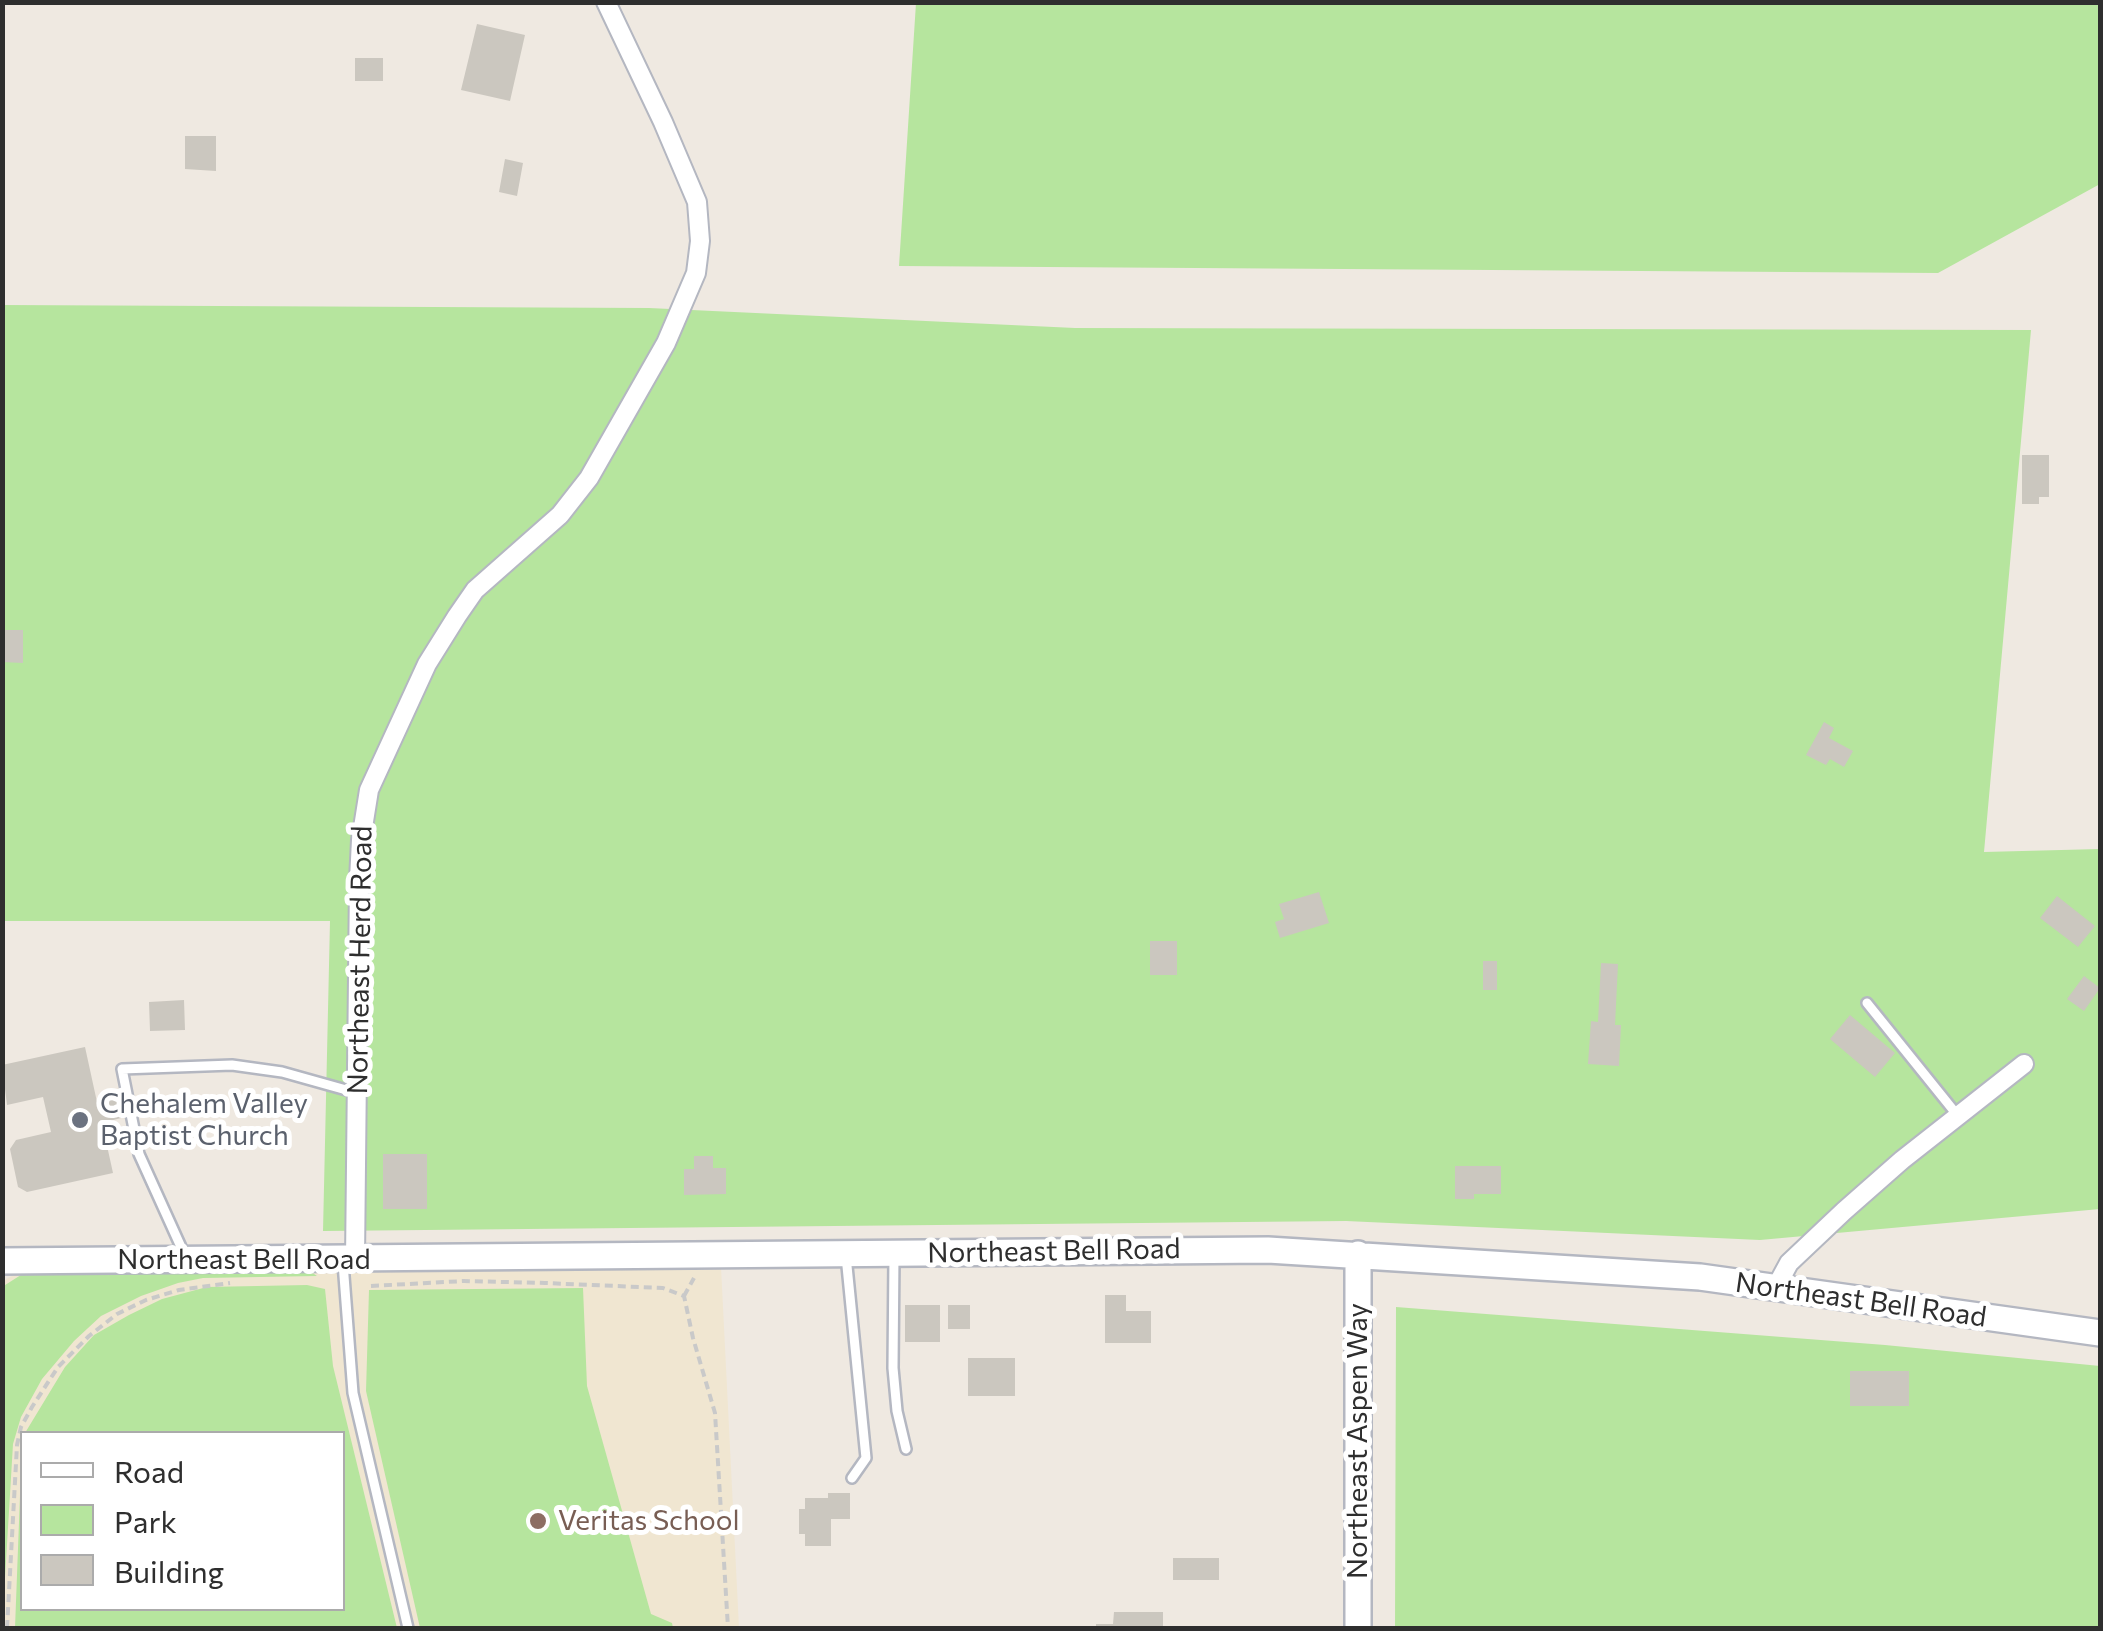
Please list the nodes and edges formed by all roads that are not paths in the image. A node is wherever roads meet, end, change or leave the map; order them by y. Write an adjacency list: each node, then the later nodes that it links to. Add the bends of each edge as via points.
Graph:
1 (606, 2): 4 (street, Northeast Herd Road, via 697,202 696,273 666,343 589,478 456,616 369,790 361,840)
2 (1866, 1003): 5 (lane)
3 (2024, 1064): 5 (street)
4 (357, 1092): 9 (lane, via 232,1064 122,1069 139,1154); 10 (street, Northeast Herd Road)
5 (1958, 1116): 12 (street, via 1816,1237)
6 (846, 1253): 7 (main road, Northeast Bell Road); 10 (main road, Northeast Bell Road); 15 (lane, via 866,1458)
7 (894, 1253): 8 (main road, Northeast Bell Road, via 1183,1248); 14 (lane, via 893,1368)
8 (1358, 1254): 12 (main road, Northeast Bell Road); 17 (main road, Northeast Aspen Way)
9 (187, 1260): 10 (main road, Northeast Bell Road); 11 (main road, Northeast Bell Road)
10 (349, 1260): 16 (lane, via 353,1392)
11 (2, 1261)
12 (1776, 1287): 13 (main road, Northeast Bell Road)
13 (2100, 1333)
14 (906, 1449)
15 (852, 1478)
16 (408, 1628)
17 (1358, 1628)

